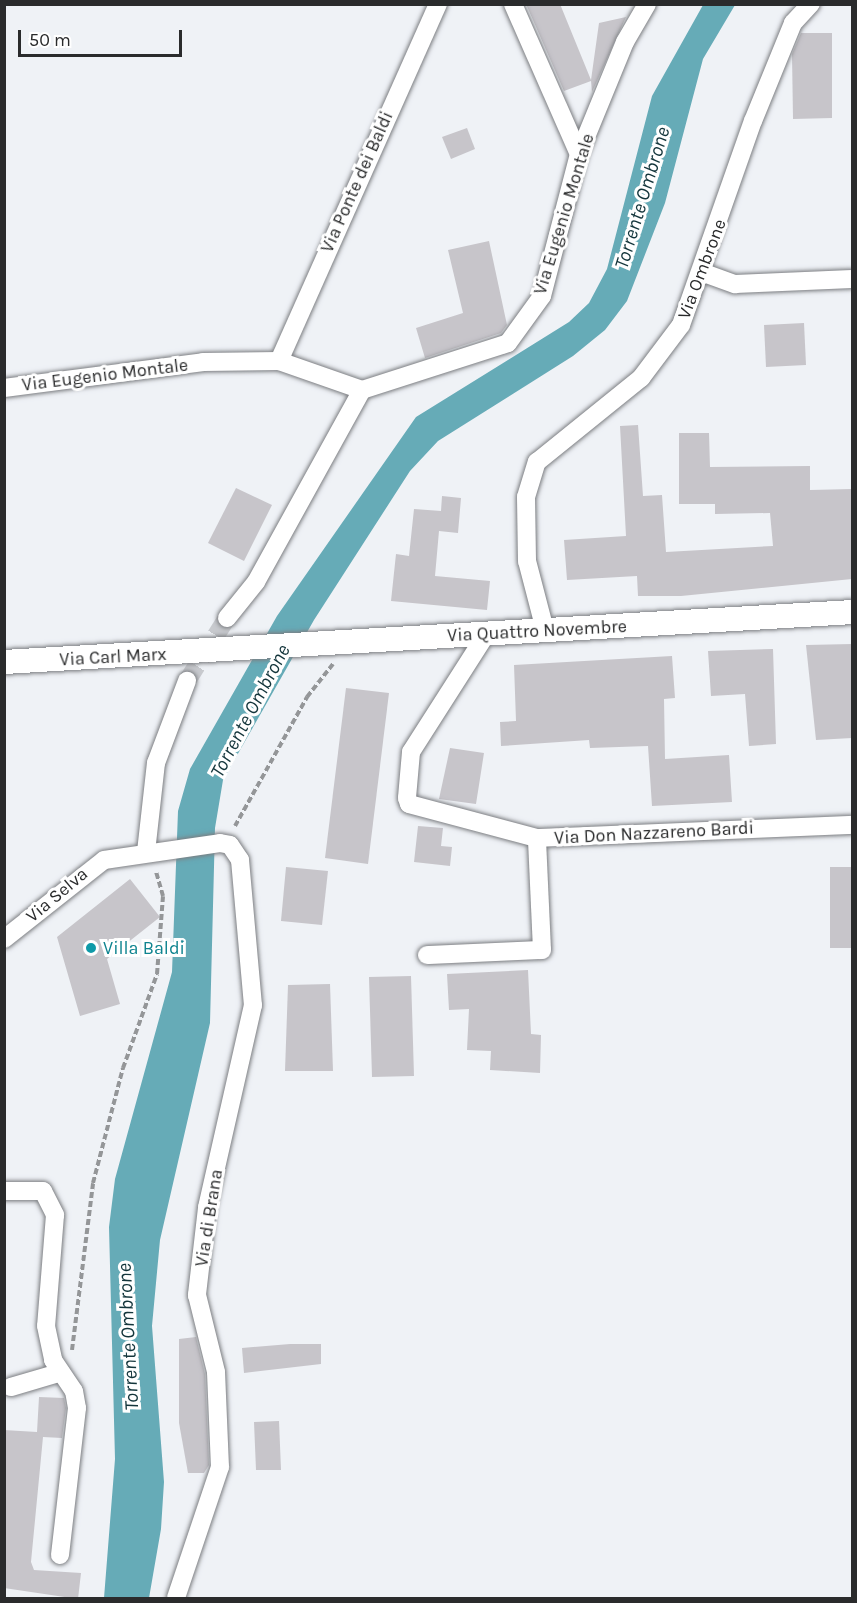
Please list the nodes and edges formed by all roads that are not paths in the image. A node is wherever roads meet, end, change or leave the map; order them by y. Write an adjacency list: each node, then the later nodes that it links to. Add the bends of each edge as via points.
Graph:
1 (438, 4): 8 (street, Via Ponte dei Baldi)
2 (513, 4): 5 (street)
3 (647, 4): 5 (street, Via Eugenio Montale, via 625,42)
4 (811, 4): 6 (street, Via Ombrone, via 793,23 753,121)
5 (579, 154): 10 (street, Via Eugenio Montale, via 542,296 508,343)
6 (704, 273): 7 (street, via 735,284); 13 (street, Via Ombrone, via 681,326 641,378 537,462 525,497 527,561)
7 (852, 279)
8 (279, 361): 9 (street, Via Eugenio Montale, via 203,362); 10 (street, Via Eugenio Montale)
9 (4, 388)
10 (362, 390): 12 (street, via 256,582)
11 (852, 612): 13 (main road, Via Quattro Novembre)
12 (227, 618)
13 (545, 630): 14 (main road, Via Quattro Novembre)
14 (487, 633): 15 (main road, Via Quattro Novembre); 19 (street, via 411,752 407,798 409,804)
15 (222, 651): 16 (main road, Via Carl Marx)
16 (4, 662)
17 (187, 681): 21 (street, via 156,763)
18 (852, 825): 19 (street, Via Don Nazzareno Bardi)
19 (537, 838): 23 (street, Via Don Nazzareno Bardi, via 542,950)
20 (220, 843): 21 (street, Via Selva); 28 (street, Via di Brana, via 230,845 242,871 253,1005 207,1208 197,1295 216,1371 220,1467)
21 (153, 851): 22 (street, Via Selva, via 91,867)
22 (4, 939)
23 (427, 955)
24 (4, 1191): 25 (street, via 35,1187 53,1205 56,1226 46,1307 50,1350)
25 (64, 1378): 26 (street); 27 (street, via 77,1408)
26 (11, 1387)
27 (60, 1555)
28 (176, 1599)

